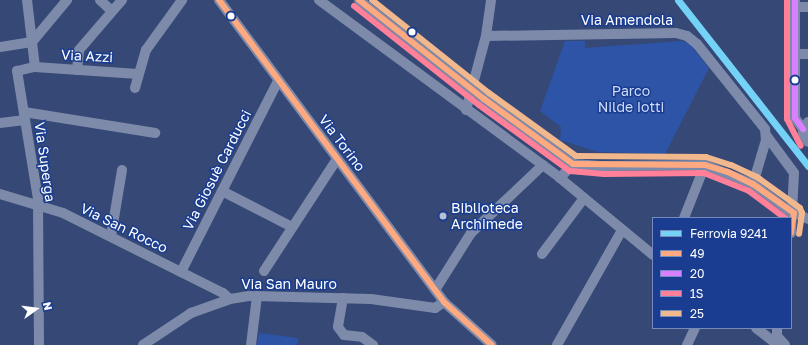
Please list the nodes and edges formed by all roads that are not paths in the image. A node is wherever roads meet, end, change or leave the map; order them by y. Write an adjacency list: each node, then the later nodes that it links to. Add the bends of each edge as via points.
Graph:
1 (27, 0): 14 (street)
2 (67, 0): 14 (street)
3 (100, 0): 12 (street)
4 (122, 0): 12 (street)
5 (182, 0): 20 (street, via 146,50)
6 (219, 0): 21 (street, Via Torino)
7 (319, 0): 24 (street)
8 (358, 0): 23 (street)
9 (491, 0): 13 (street)
10 (795, 4): 11 (street); 16 (street)
11 (808, 8)
12 (112, 11): 19 (street, via 79,50)
13 (486, 36): 23 (street); 29 (street, Via Amendola, via 676,33 687,36 697,44)
14 (32, 42): 15 (street); 18 (street)
15 (0, 47)
16 (797, 54): 17 (street); 27 (street, via 796,115)
17 (808, 54)
18 (35, 67): 19 (street, Via Azzi); 25 (street, Via Superga, via 17,70)
19 (77, 70): 20 (street, Via Azzi)
20 (138, 74): 22 (street)
21 (278, 81): 31 (street, Via Torino); 38 (street, Via Giosuè Carducci)
22 (135, 88)
23 (473, 89): 24 (street); 32 (street)
24 (466, 110): 33 (street)
25 (25, 116): 26 (street); 28 (street); 41 (street, Via Superga)
26 (0, 123)
27 (806, 125): 30 (street, via 804,136)
28 (155, 133)
29 (766, 135): 37 (street); 42 (street, via 794,173)
30 (808, 142)
31 (337, 159): 46 (street); 53 (street, Via Torino)
32 (573, 164): 34 (street); 36 (street)
33 (543, 165): 36 (street); 53 (street, via 471,232)
34 (705, 165): 37 (street); 43 (street)
35 (122, 170): 48 (street)
36 (560, 178): 40 (street)
37 (753, 184): 42 (street)
38 (222, 191): 46 (street); 52 (street, Via Giosuè Carducci)
39 (0, 194): 41 (street, Via San Rocco)
40 (584, 198): 47 (street); 49 (street)
41 (38, 206): 48 (street, Via San Rocco, via 63,213); 61 (street, Via Superga)
42 (794, 213): 44 (street); 45 (street)
43 (684, 217)
44 (808, 219)
45 (792, 226)
46 (292, 227): 51 (street)
47 (622, 230): 50 (street); 66 (street)
48 (111, 236): 52 (street, Via San Rocco)
49 (542, 254)
50 (652, 254)
51 (264, 271)
52 (181, 272): 56 (street, Via San Rocco)
53 (435, 290): 57 (street, Via Torino)
54 (257, 296): 55 (street, Via San Mauro); 56 (street, Via San Mauro); 63 (street)
55 (342, 298): 57 (street, Via San Mauro, via 371,299 435,308); 64 (street, via 338,327 344,335 362,337)
56 (230, 299): 62 (street, Via San Mauro, via 191,313)
57 (444, 302): 65 (street, Via Torino)
58 (695, 329): 67 (street)
59 (760, 329): 60 (street)
60 (774, 333): 68 (street); 69 (street)
61 (39, 345)
62 (143, 345)
63 (251, 345)
64 (373, 345)
65 (492, 345)
66 (557, 345)
67 (687, 345)
68 (778, 345)
69 (785, 345)

